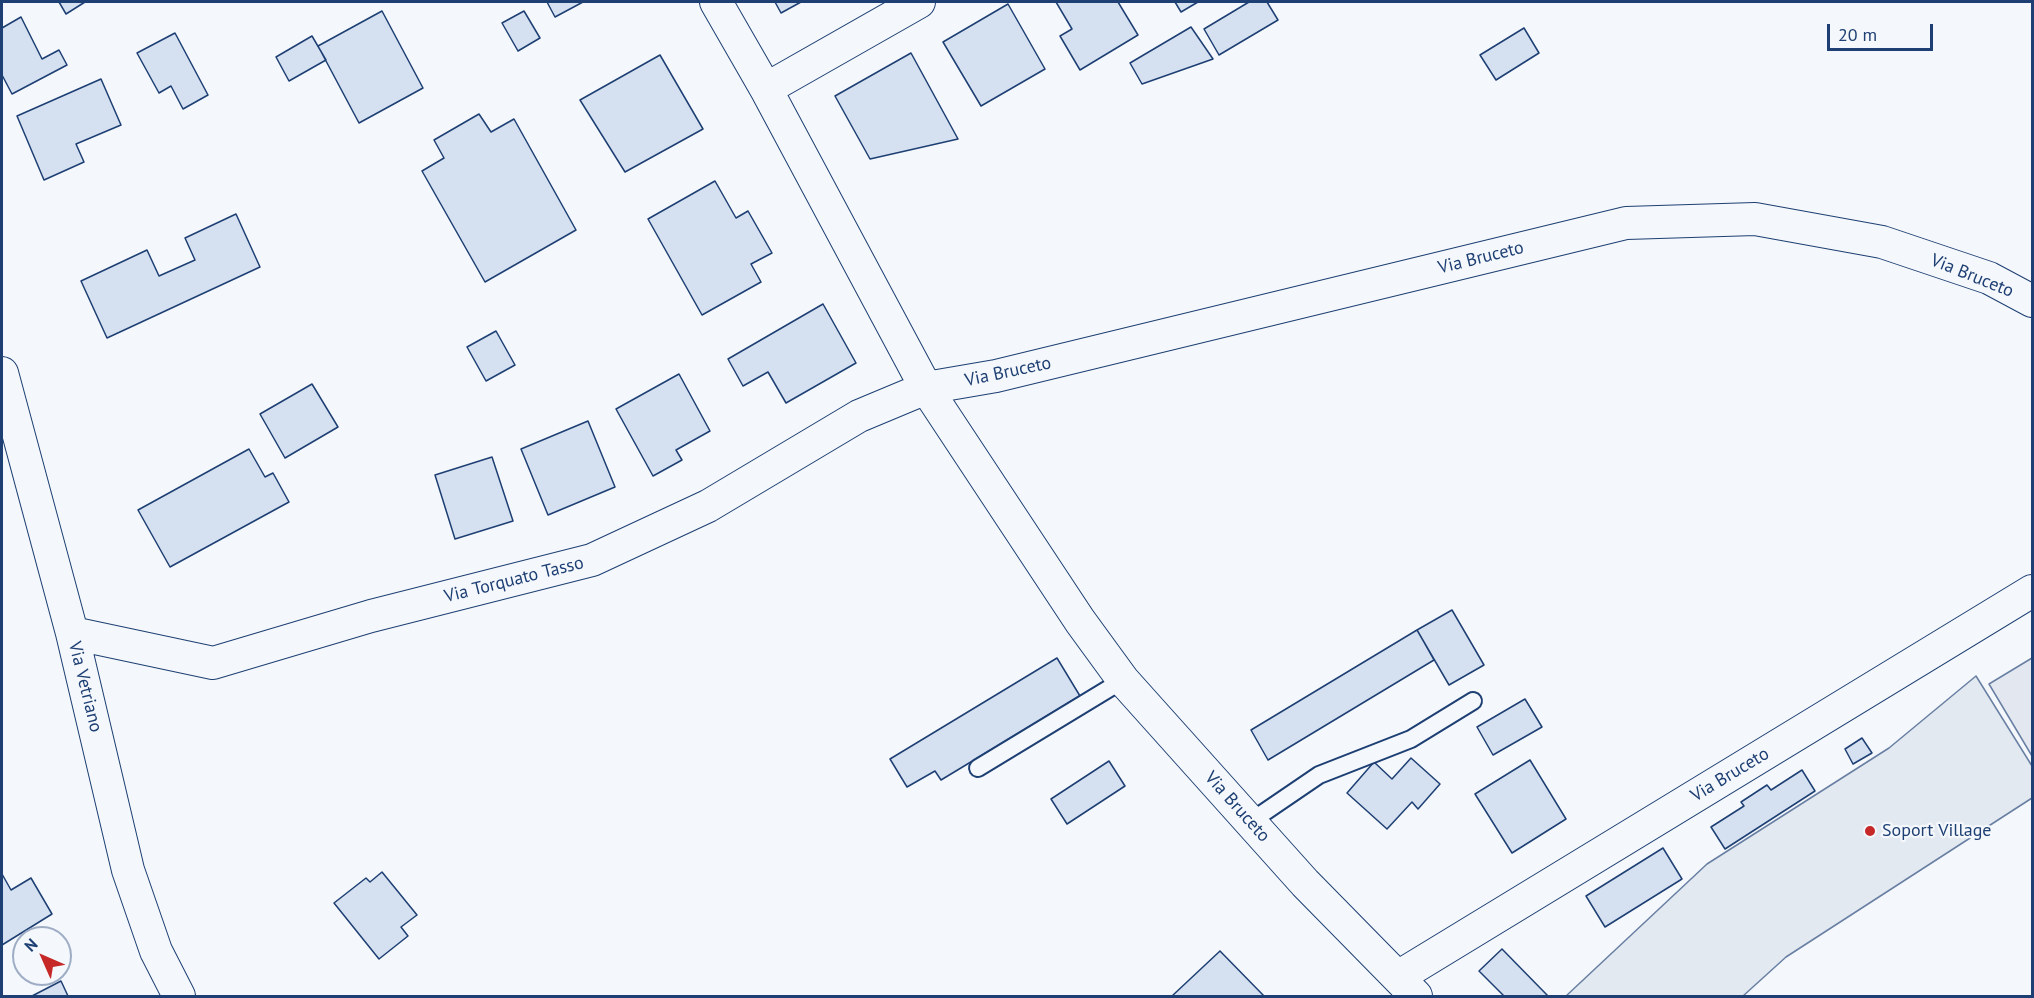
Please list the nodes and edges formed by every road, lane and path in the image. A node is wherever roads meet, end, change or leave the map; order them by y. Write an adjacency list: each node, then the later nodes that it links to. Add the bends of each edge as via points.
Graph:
1 (716, 2): 3 (street, Via Bruceto)
2 (919, 2): 3 (street)
3 (766, 90): 6 (street, Via Bruceto)
4 (2032, 301): 6 (street, Via Bruceto, via 1989,278 1882,242 1755,219 1626,223 996,376)
5 (2, 373): 8 (street, Via Vetriano)
6 (926, 388): 8 (street, Via Torquato Tasso, via 859,416 708,506 592,561 371,616 213,663); 9 (street, Via Bruceto)
7 (2032, 591): 13 (street, Via Bruceto)
8 (72, 633): 14 (street, Via Vetriano, via 128,870 156,951)
9 (1123, 680): 11 (lane); 12 (street, Via Bruceto)
10 (1473, 701): 12 (lane, via 1411,739 1318,775)
11 (978, 768)
12 (1250, 822): 13 (street, Via Bruceto)
13 (1407, 987)
14 (179, 996)

